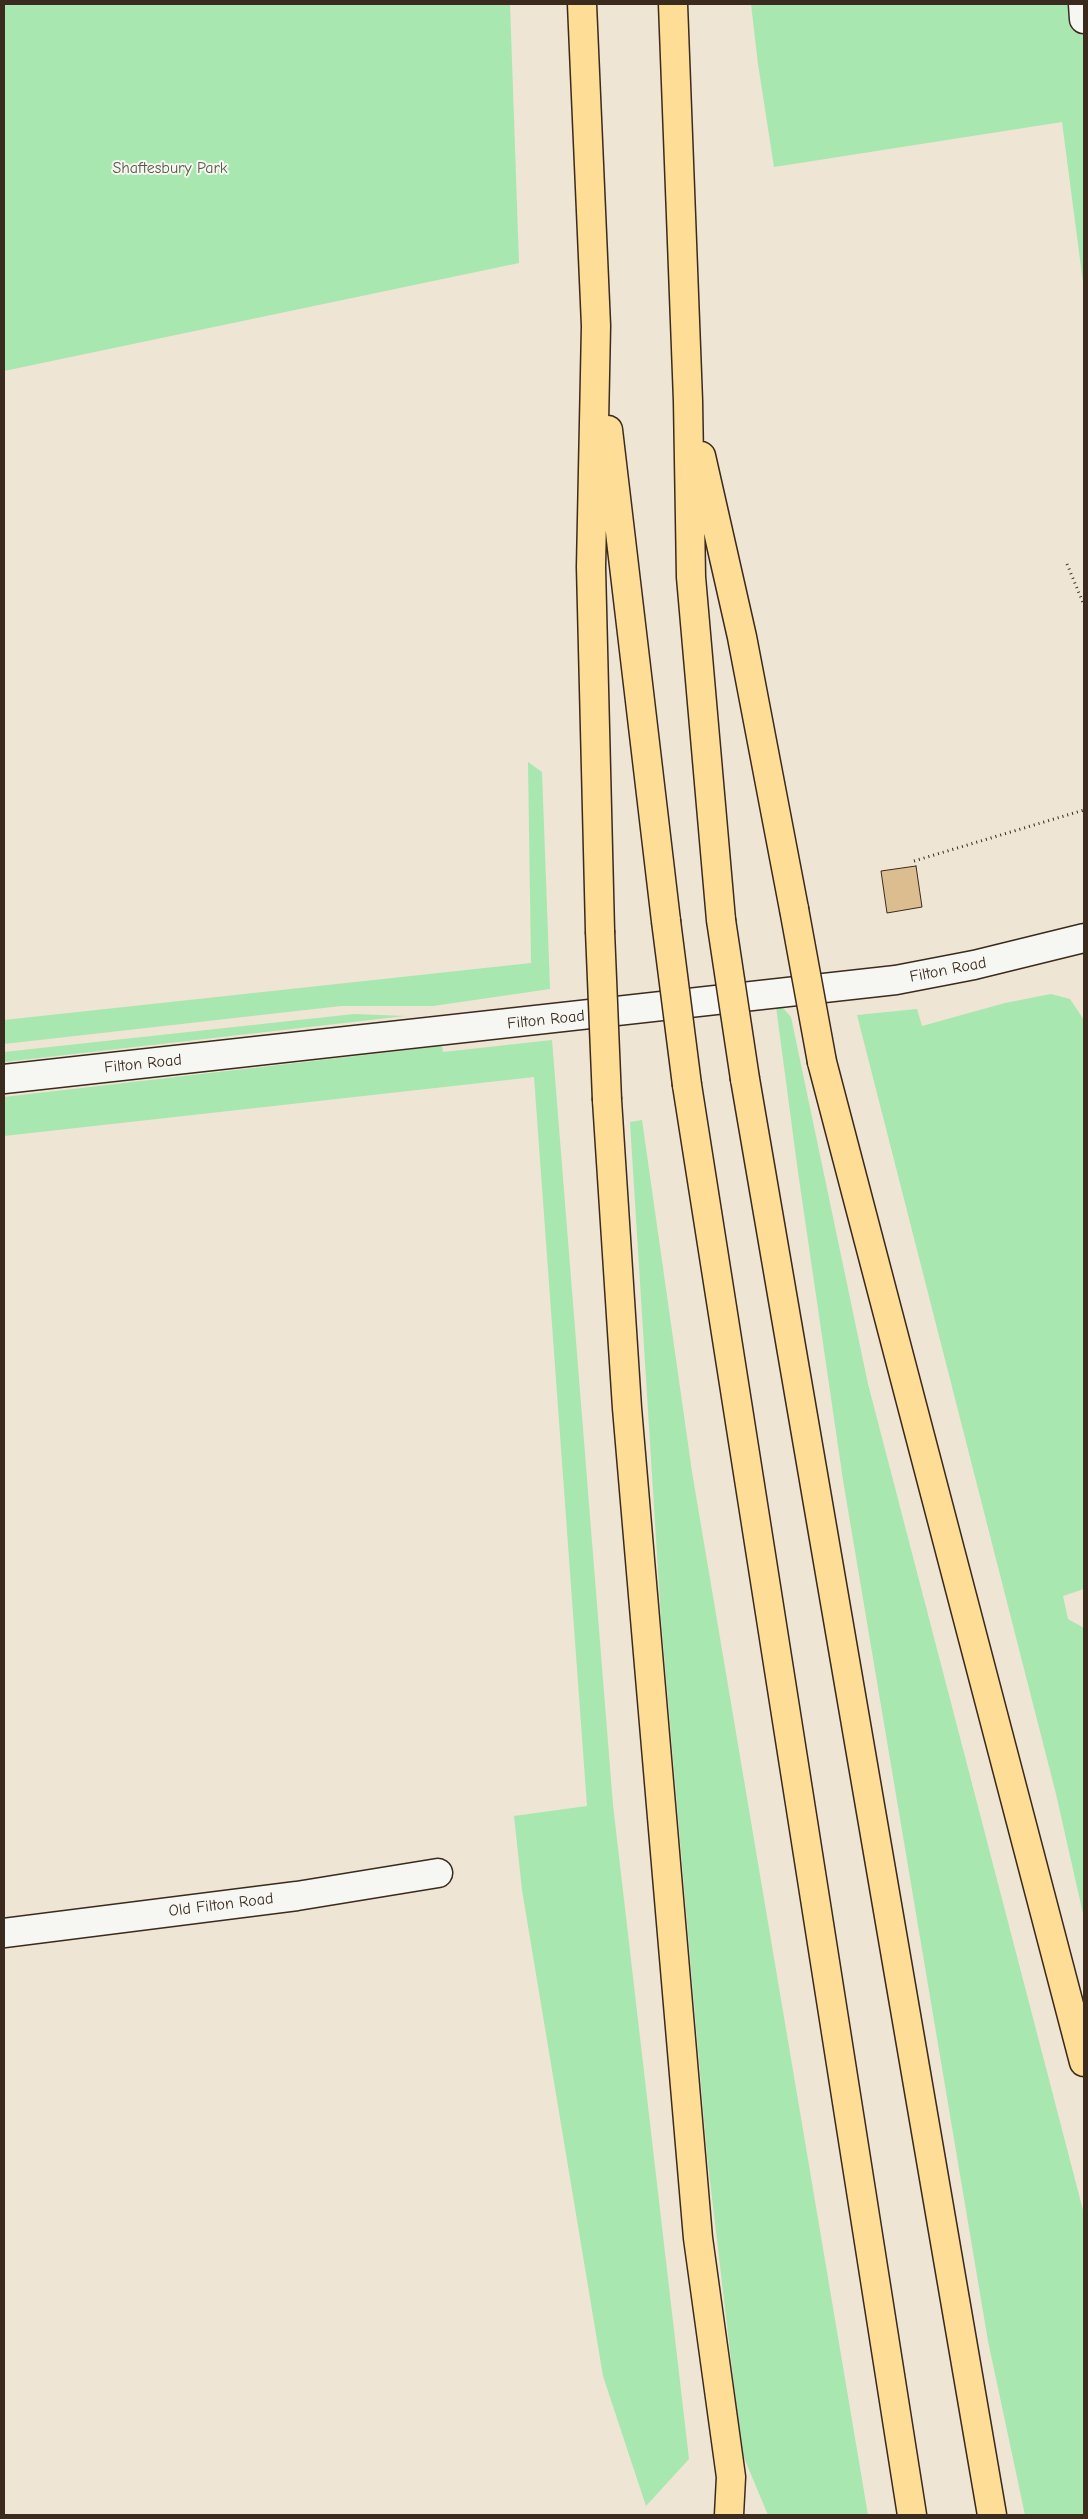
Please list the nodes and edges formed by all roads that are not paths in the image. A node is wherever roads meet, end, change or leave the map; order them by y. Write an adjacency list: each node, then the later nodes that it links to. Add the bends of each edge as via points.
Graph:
1 (582, 4): 5 (highway)
2 (673, 4): 6 (highway)
3 (1083, 4): 4 (street)
4 (1084, 19)
5 (596, 326): 12 (highway, bridge, via 591,567 607,1100 627,1408 695,2208 730,2477); 13 (highway, bridge, via 687,1085)
6 (688, 401): 11 (highway, bridge, via 742,637 822,1062); 14 (highway, bridge, via 691,577 721,920 745,1078)
7 (1084, 938): 8 (street, Filton Road, via 896,980)
8 (4, 1079)
9 (438, 1873): 10 (street, Old Filton Road, via 297,1896)
10 (4, 1933)
11 (1084, 2062)
12 (729, 2515)
13 (912, 2515)
14 (992, 2515)

